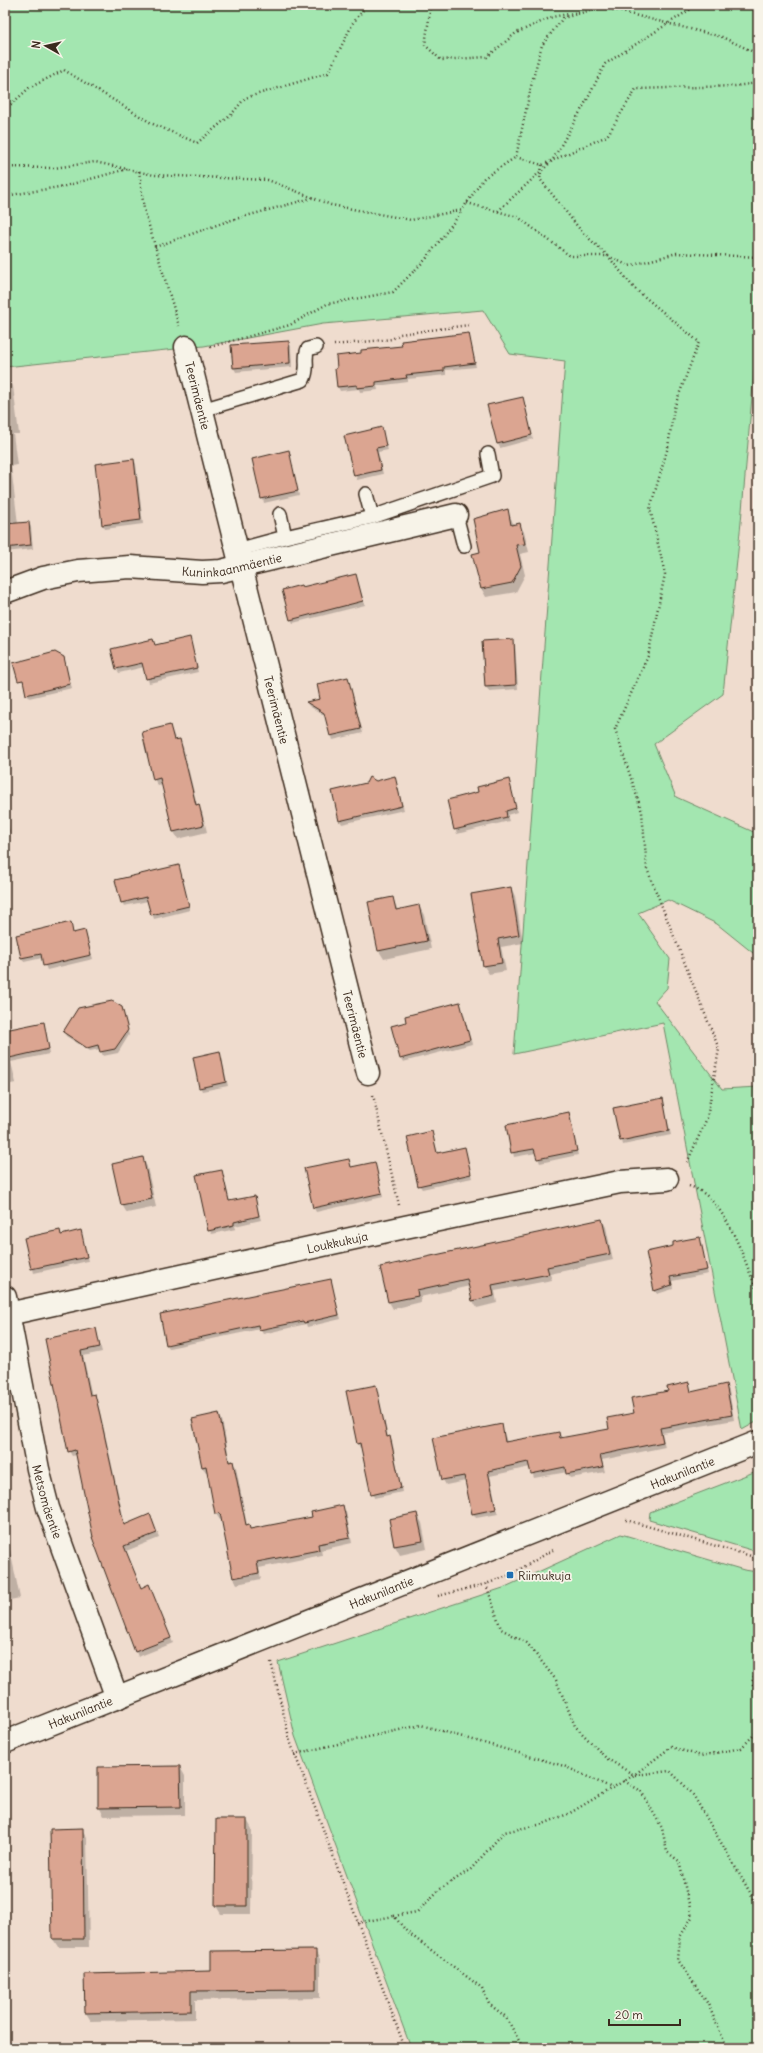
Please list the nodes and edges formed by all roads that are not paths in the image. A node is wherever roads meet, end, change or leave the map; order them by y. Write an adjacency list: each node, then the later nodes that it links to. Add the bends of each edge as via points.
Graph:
1 (186, 347): 3 (street, Teerimäentie)
2 (316, 347): 3 (lane, via 308,349 306,353 308,371 303,380)
3 (202, 410): 11 (street, Teerimäentie)
4 (488, 454): 8 (lane, via 492,476)
5 (366, 494): 8 (lane)
6 (280, 514): 9 (lane)
7 (456, 515): 10 (lane); 11 (street, Kuninkaanmäentie)
8 (372, 517): 9 (lane)
9 (285, 537): 11 (lane)
10 (464, 546)
11 (239, 558): 12 (street, Kuninkaanmäentie, via 222,571 130,567 78,571 42,578); 13 (street, Teerimäentie)
12 (5, 592)
13 (368, 1073)
14 (667, 1179): 15 (street, Loukkukuja, via 620,1182)
15 (7, 1305): 17 (street, Metsomäentie, via 38,1469 48,1508)
16 (758, 1442): 17 (street, Hakunilantie)
17 (117, 1698): 18 (street, Hakunilantie)
18 (5, 1742)

